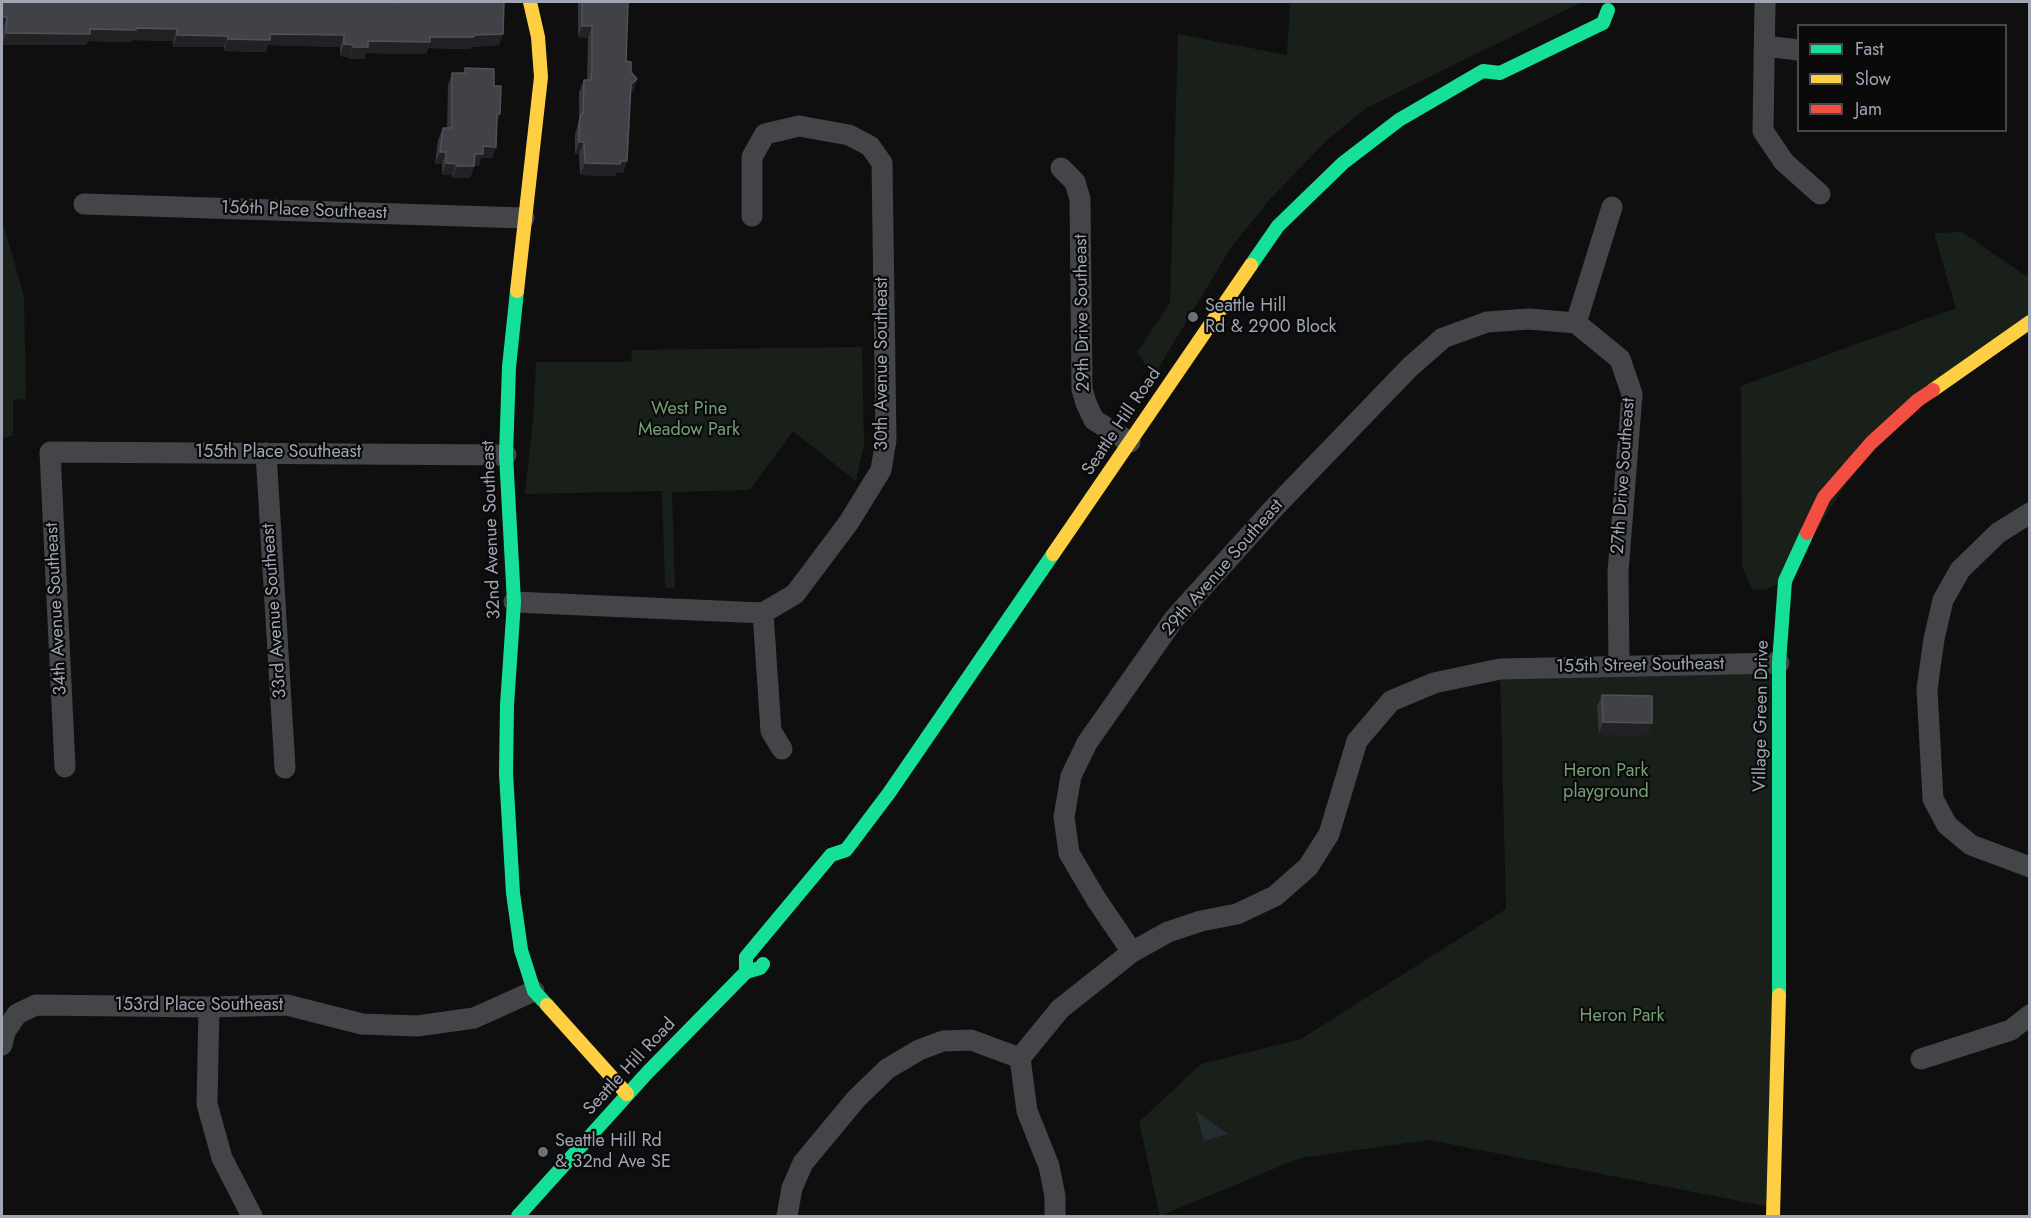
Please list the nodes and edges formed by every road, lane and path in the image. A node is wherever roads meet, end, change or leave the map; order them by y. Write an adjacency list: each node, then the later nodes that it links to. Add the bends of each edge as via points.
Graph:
1 (530, 2): 11 (street, 32nd Avenue Southeast, via 541,77)
2 (1766, 2): 4 (street)
3 (1593, 6): 14 (street, Seattle Hill Road, via 1613,8 1603,23 1500,73 1485,64 1399,120 1343,163 1278,226)
4 (1765, 46): 5 (street); 7 (street, via 1763,131 1784,162)
5 (1797, 50)
6 (1061, 168): 14 (street, 29th Drive Southeast, via 1075,182 1080,199 1082,389 1094,420)
7 (1820, 194)
8 (84, 204): 11 (street, 156th Place Southeast)
9 (1612, 207): 13 (street)
10 (752, 216): 20 (street, 30th Avenue Southeast, via 752,157 765,134 799,126 849,135 870,146 882,163 886,440 881,470 849,522 795,594)
11 (524, 218): 17 (street, 32nd Avenue Southeast, via 509,367)
12 (2030, 322): 21 (street, Village Green Drive, via 1918,400 1871,442 1824,497 1785,581)
13 (1576, 323): 22 (street, 27th Drive Southeast, via 1620,359 1632,394 1618,573); 30 (street, 29th Avenue Southeast, via 1529,319 1487,322 1443,338 1274,508 1167,629 1087,743 1071,776 1064,817 1070,853)
14 (1130, 442): 26 (street, Seattle Hill Road, via 890,794)
15 (50, 452): 16 (street, 155th Place Southeast); 24 (street, 34th Avenue Southeast)
16 (266, 453): 17 (street, 155th Place Southeast); 25 (street, 33rd Avenue Southeast)
17 (506, 455): 19 (street, 32nd Avenue Southeast)
18 (2030, 513): 28 (street, via 1998,533 1960,570 1943,600 1927,689 1933,799 1947,825 1971,845)
19 (514, 602): 20 (street); 32 (street, 32nd Avenue Southeast, via 506,773 520,950)
20 (763, 613): 23 (street, via 771,731)
21 (1779, 663): 22 (street, 155th Street Southeast); 43 (street, Village Green Drive, via 1779,1001)
22 (1619, 665): 30 (street, 155th Street Southeast, via 1500,669 1434,683 1391,701 1357,741 1329,834 1308,867 1275,896 1237,914 1168,932)
23 (782, 748)
24 (65, 767)
25 (285, 768)
26 (846, 850): 27 (street); 31 (street, Seattle Hill Road, via 831,855 746,957)
27 (846, 865)
28 (2030, 867)
29 (775, 951): 31 (street, Seattle Hill Road, via 760,968)
30 (1132, 952): 36 (street, 155th Street Southeast, via 1060,1009)
31 (746, 972): 38 (street, Seattle Hill Road)
32 (534, 991): 33 (street, 153rd Place Southeast, via 474,1018 417,1026 362,1024 287,1005); 38 (street, 32nd Avenue Southeast)
33 (209, 1007): 35 (street, 153rd Place Southeast, via 36,1005 17,1014); 39 (street, via 207,1104 222,1158)
34 (2030, 1015): 37 (street, via 2011,1030)
35 (2, 1045)
36 (1020, 1058): 41 (street, via 971,1040 943,1041 918,1050 887,1069 803,1162 792,1188); 42 (street, via 1027,1111 1049,1166)
37 (1922, 1059)
38 (627, 1094): 40 (street, Seattle Hill Road)
39 (252, 1216)
40 (518, 1216)
41 (787, 1216)
42 (1055, 1216)
43 (1773, 1216)

